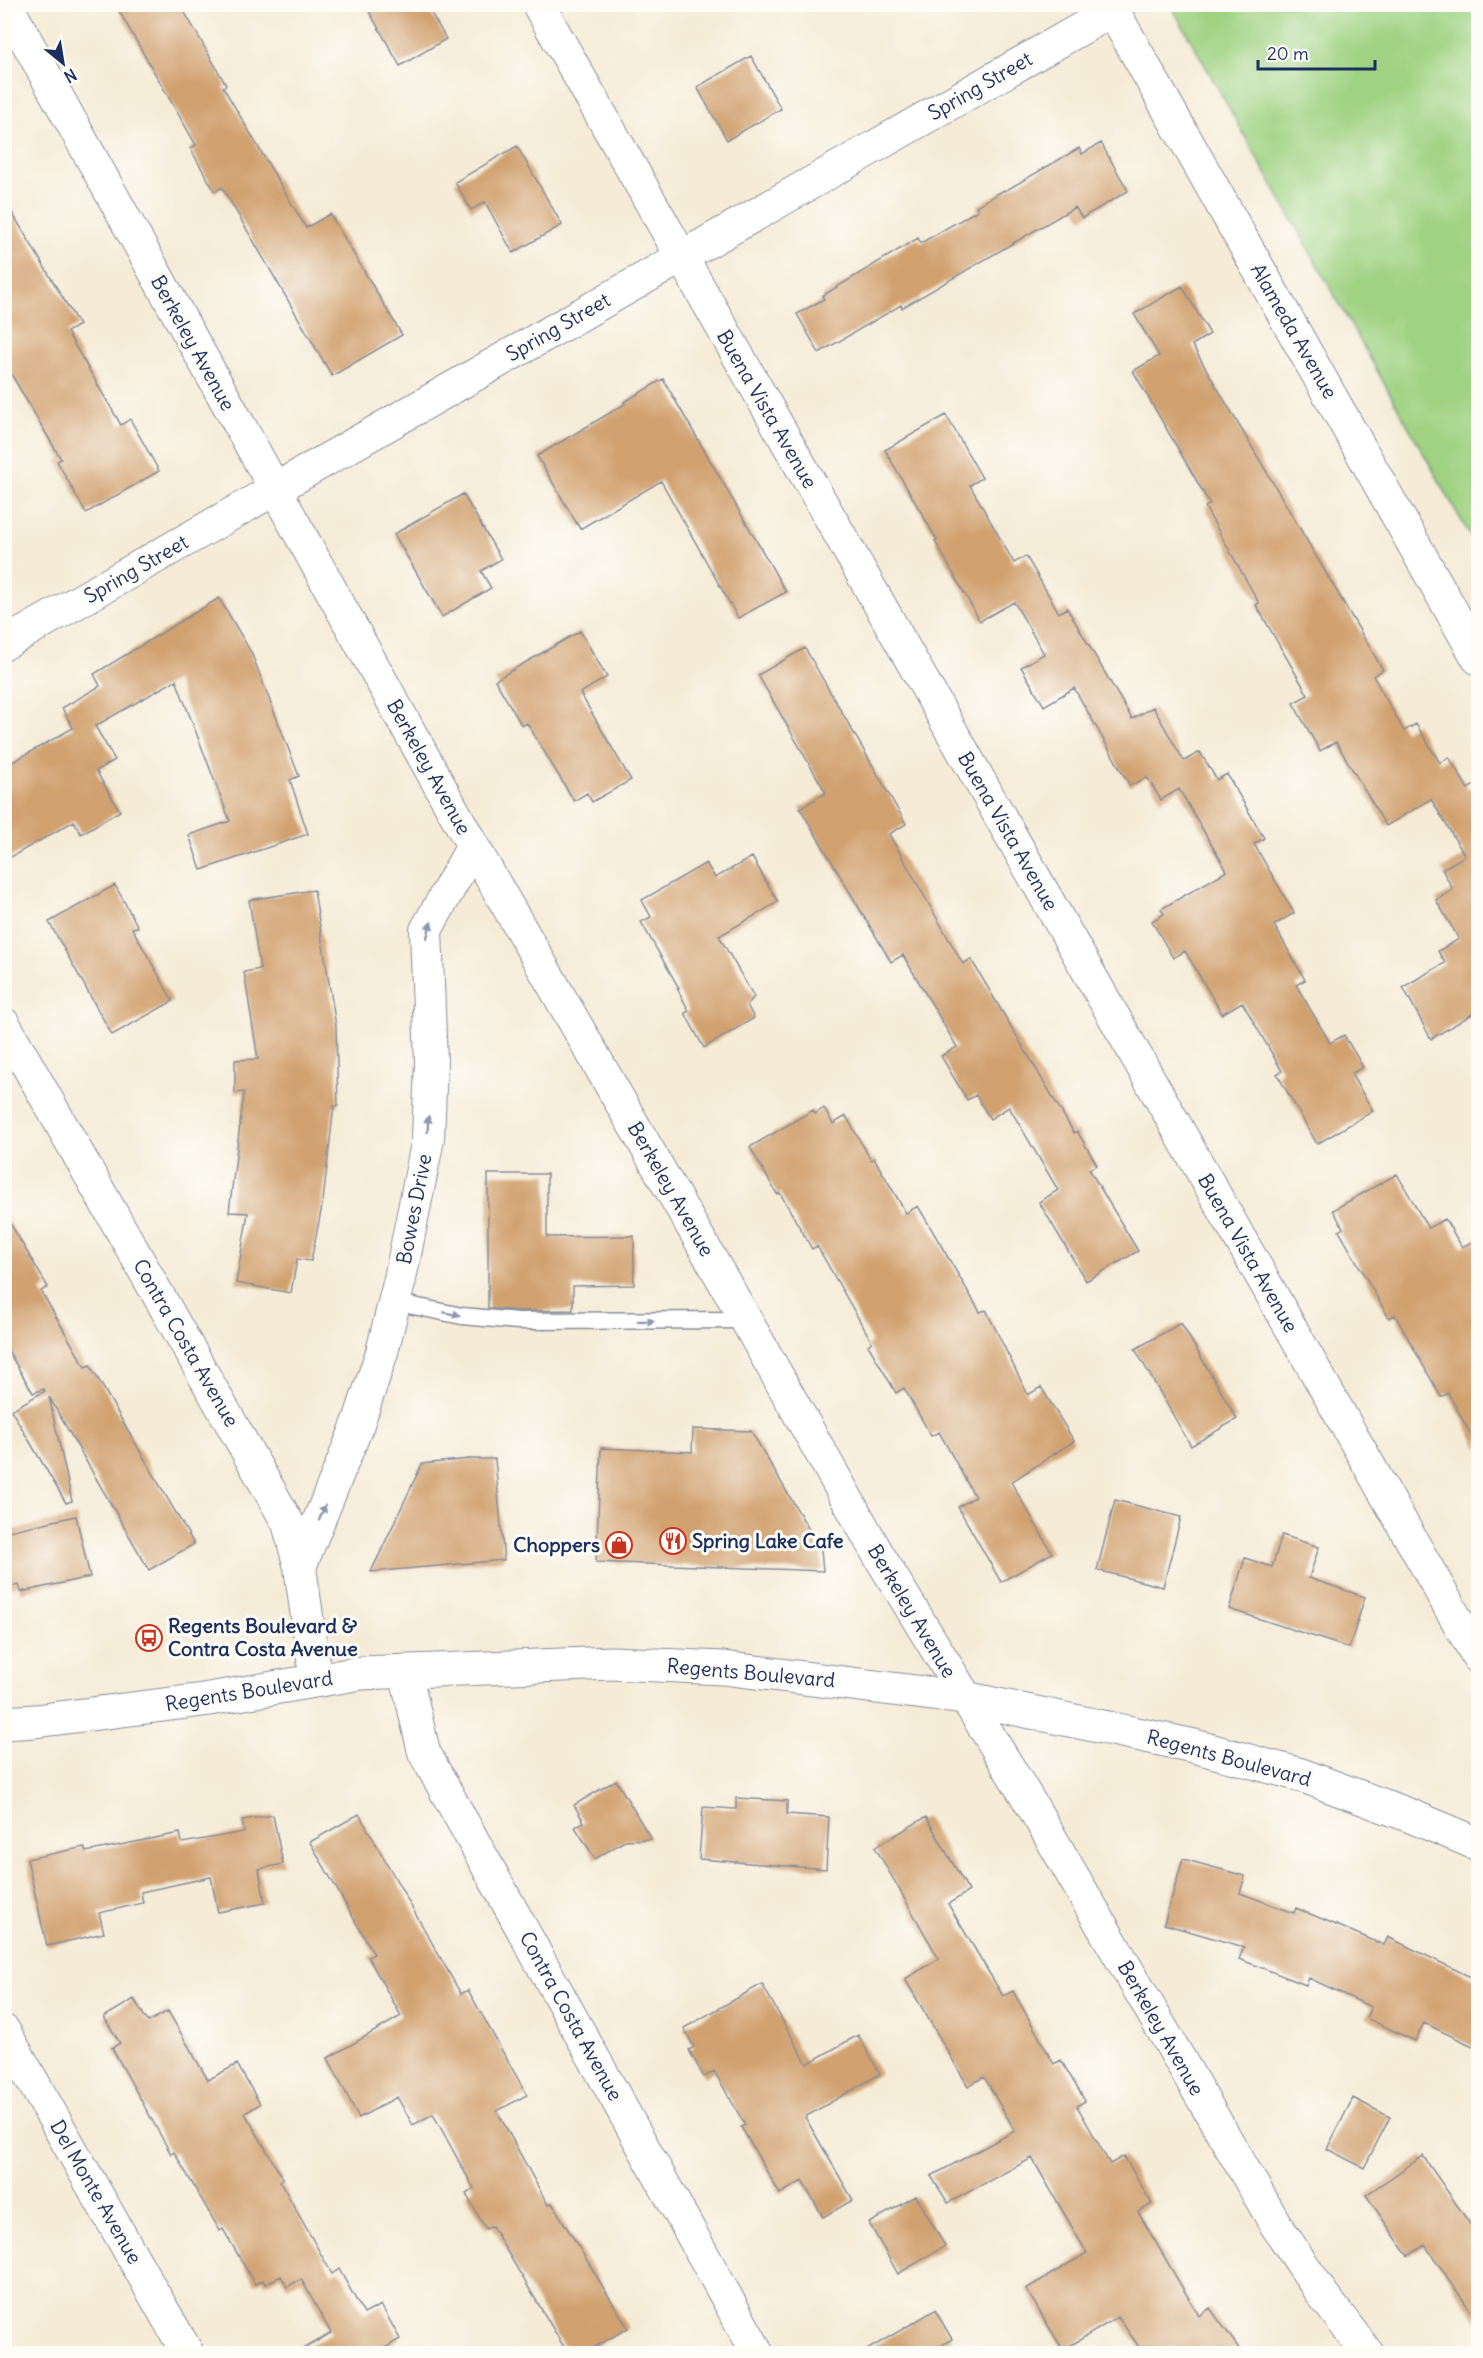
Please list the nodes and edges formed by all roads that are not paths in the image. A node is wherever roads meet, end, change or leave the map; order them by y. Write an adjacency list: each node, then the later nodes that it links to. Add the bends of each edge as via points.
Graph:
1 (6, 4): 5 (street, Berkeley Avenue)
2 (538, 4): 4 (street, Buena Vista Avenue)
3 (1110, 8): 4 (street, Spring Street); 7 (main road, Alameda Avenue)
4 (681, 257): 5 (street, Spring Street); 13 (street, Buena Vista Avenue)
5 (274, 490): 6 (street, Spring Street); 8 (street, Berkeley Avenue)
6 (4, 644)
7 (1479, 657)
8 (473, 846): 10 (street, Bowes Drive, one-way to 8, via 428,1138 431,1062 426,930); 11 (street, Berkeley Avenue)
9 (4, 1024): 12 (street, Contra Costa Avenue, via 288,1523)
10 (394, 1302): 11 (lane, one-way to 11, via 462,1316 518,1321); 12 (street, Bowes Drive, one-way to 10, via 358,1424)
11 (746, 1320): 16 (street, Berkeley Avenue)
12 (300, 1567): 15 (street, Contra Costa Avenue)
13 (1479, 1657)
14 (405, 1671): 15 (main road, Regents Boulevard); 16 (main road, Regents Boulevard, via 612,1663 723,1668); 21 (street, Contra Costa Avenue, via 424,1752)
15 (316, 1680): 17 (main road, Regents Boulevard, via 203,1700)
16 (964, 1698): 18 (main road, Regents Boulevard, via 1194,1746 1301,1775); 22 (street, Berkeley Avenue, via 1034,1809 1276,2225)
17 (4, 1723)
18 (1479, 1844)
19 (4, 2031): 20 (street, Del Monte Avenue)
20 (188, 2354)
21 (758, 2354)
22 (1368, 2354)

